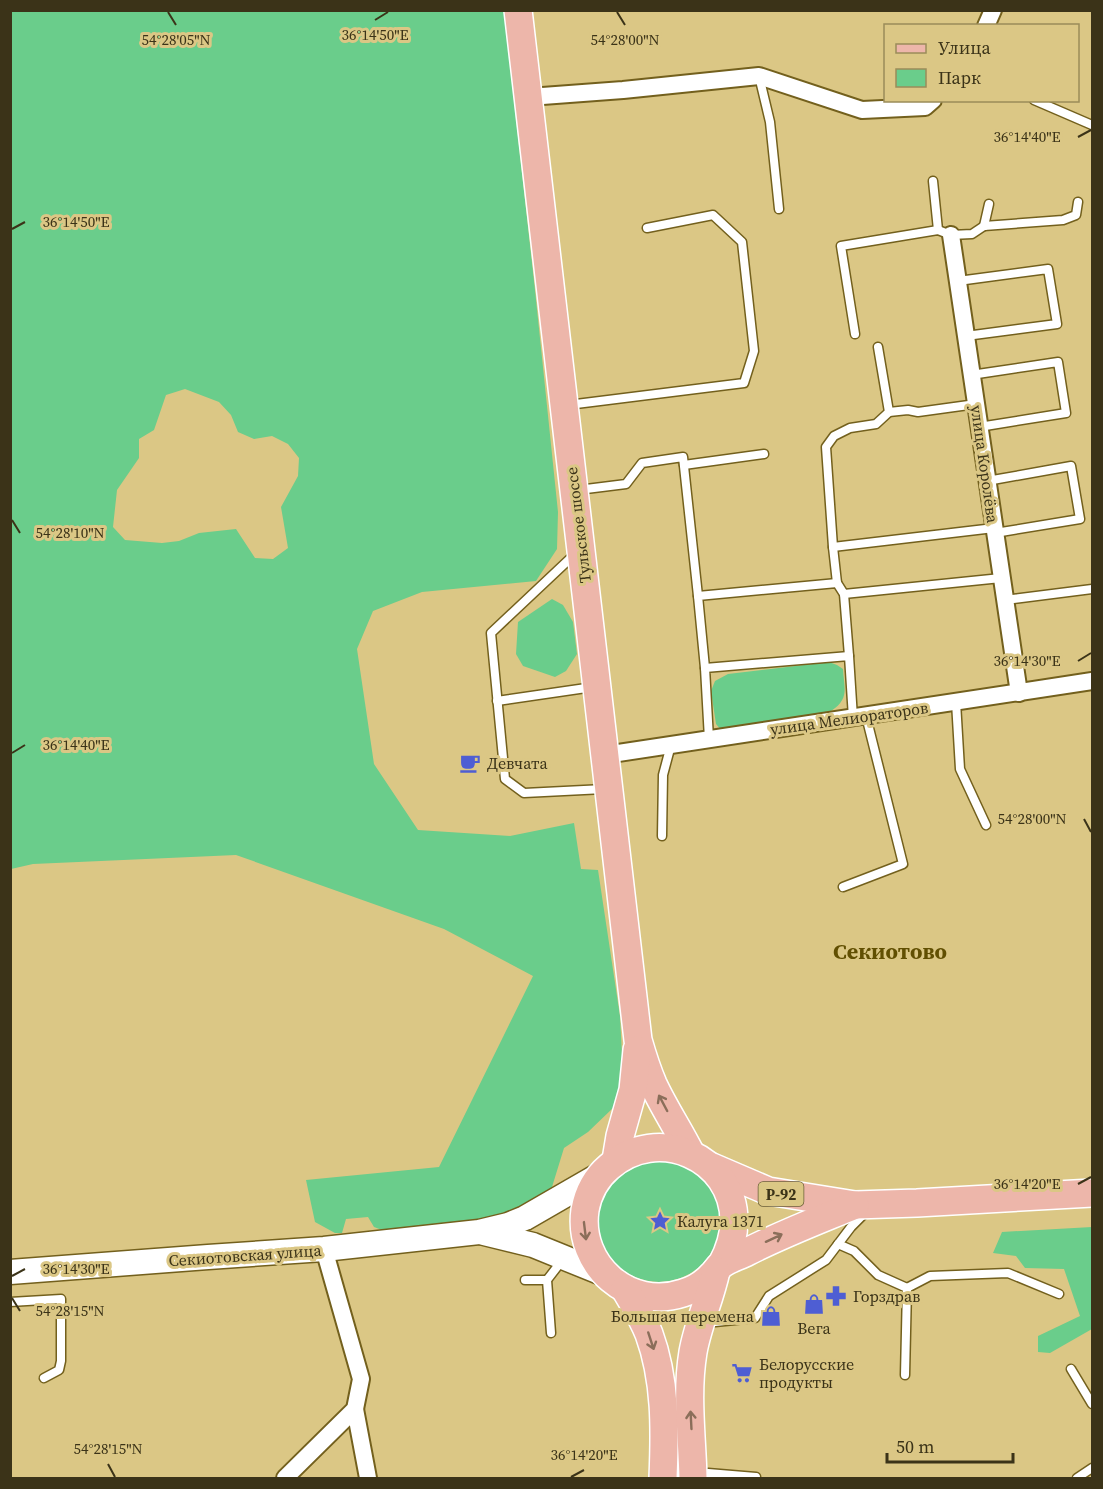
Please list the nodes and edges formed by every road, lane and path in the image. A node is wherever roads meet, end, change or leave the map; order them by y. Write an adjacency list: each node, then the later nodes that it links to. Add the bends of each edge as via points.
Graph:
1 (518, 10): 5 (main road, Тульское шоссе)
2 (993, 10): 3 (street)
3 (987, 24)
4 (759, 76): 5 (street); 6 (street, via 862,110 925,107); 12 (lane, via 770,122)
5 (529, 97): 22 (main road, Тульское шоссе)
6 (931, 102)
7 (1039, 102): 8 (lane)
8 (1092, 125)
9 (933, 181): 15 (lane)
10 (1078, 202): 13 (lane, via 1076,215 1063,220)
11 (988, 204): 13 (lane)
12 (779, 209)
13 (984, 226): 15 (lane, via 972,234)
14 (647, 228): 22 (lane, via 713,215 742,243 754,351 744,383)
15 (945, 232): 16 (street, улица Королёва); 17 (lane, via 841,246)
16 (958, 281): 18 (street, улица Королёва); 18 (lane, via 1048,269 1057,324)
17 (855, 334)
18 (966, 336): 20 (street, улица Королёва)
19 (878, 347): 23 (lane)
20 (971, 375): 21 (street, улица Королёва); 24 (lane, via 1058,362 1066,413)
21 (976, 404): 23 (lane); 24 (street, улица Королёва)
22 (564, 406): 28 (main road, Тульское шоссе)
23 (889, 412): 30 (lane, via 876,424 850,428 834,436 826,447)
24 (979, 427): 27 (street, улица Королёва)
25 (764, 454): 26 (lane)
26 (684, 465): 28 (lane, via 683,457 642,463 626,484); 36 (lane)
27 (987, 481): 29 (street, улица Королёва); 29 (lane, via 1071,466 1080,519)
28 (574, 491): 31 (main road, Тульское шоссе)
29 (994, 530): 30 (lane); 32 (street, улица Королёва)
30 (833, 547): 33 (lane)
31 (581, 549): 41 (main road, Тульское шоссе); 43 (lane, via 490,633)
32 (1001, 578): 35 (lane); 37 (street, улица Королёва)
33 (837, 583): 35 (lane); 36 (lane)
34 (1092, 589): 37 (lane)
35 (844, 594): 38 (lane)
36 (698, 596): 39 (lane)
37 (1005, 600): 42 (street, улица Королёва)
38 (849, 656): 39 (lane); 45 (lane)
39 (705, 668): 46 (lane)
40 (1092, 681): 42 (street, улица Мелиораторов)
41 (597, 687): 43 (lane); 48 (main road, Тульское шоссе)
42 (1018, 693): 44 (street, улица Мелиораторов)
43 (497, 701): 49 (lane, via 505,779 524,793)
44 (956, 702): 45 (street, улица Мелиораторов); 50 (lane, via 960,769)
45 (860, 717): 46 (street, улица Мелиораторов); 52 (lane, via 903,864)
46 (709, 739): 47 (street, улица Мелиораторов)
47 (671, 745): 48 (street, улица Мелиораторов); 51 (lane, via 663,775)
48 (605, 755): 49 (main road, Тульское шоссе)
49 (609, 789): 53 (main road, Тульское шоссе)
50 (986, 825)
51 (662, 836)
52 (843, 887)
53 (638, 1040): 54 (main road, one-way to 53, via 664,1106); 55 (main road, via 633,1090)
54 (701, 1160): 55 (main road, via 679,1149 652,1147 627,1154); 57 (main road, Р-92, via 768,1191); 62 (main road, via 728,1192 734,1214 729,1251)
55 (609, 1166): 58 (main road, via 525,1218); 66 (main road, one-way to 66, via 589,1194 584,1219 592,1255)
56 (1092, 1193): 57 (main road, Р-92)
57 (865, 1204): 59 (lane); 62 (main road, Р-92, one-way to 57, via 771,1239)
58 (479, 1232): 60 (main road, Секиотовская улица); 61 (main road, via 533,1245)
59 (838, 1244): 67 (lane, via 854,1251 878,1275); 70 (lane, via 826,1260 769,1296 755,1318)
60 (324, 1250): 63 (main road, Секиотовская улица); 76 (street, via 361,1379)
61 (564, 1258): 65 (lane); 66 (main road)
62 (719, 1268): 66 (main road, via 692,1290 673,1296 643,1295); 70 (main road)
63 (10, 1272)
64 (525, 1280): 65 (lane)
65 (547, 1280): 71 (lane)
66 (616, 1282): 81 (main road, one-way to 81, via 649,1334 659,1367)
67 (907, 1288): 68 (lane, via 930,1276 1008,1273); 73 (lane)
68 (1059, 1294)
69 (10, 1302): 74 (lane, via 61,1299 62,1360 59,1370)
70 (699, 1324): 78 (main road, one-way to 70, via 690,1374)
71 (552, 1333)
72 (1071, 1369): 75 (lane)
73 (905, 1375)
74 (44, 1378)
75 (1092, 1404)
76 (355, 1409): 79 (street); 80 (street)
77 (1092, 1468): 83 (lane)
78 (693, 1478): 82 (lane, via 708,1473)
79 (285, 1479)
80 (368, 1479)
81 (663, 1479)
82 (756, 1479)
83 (1077, 1479)

